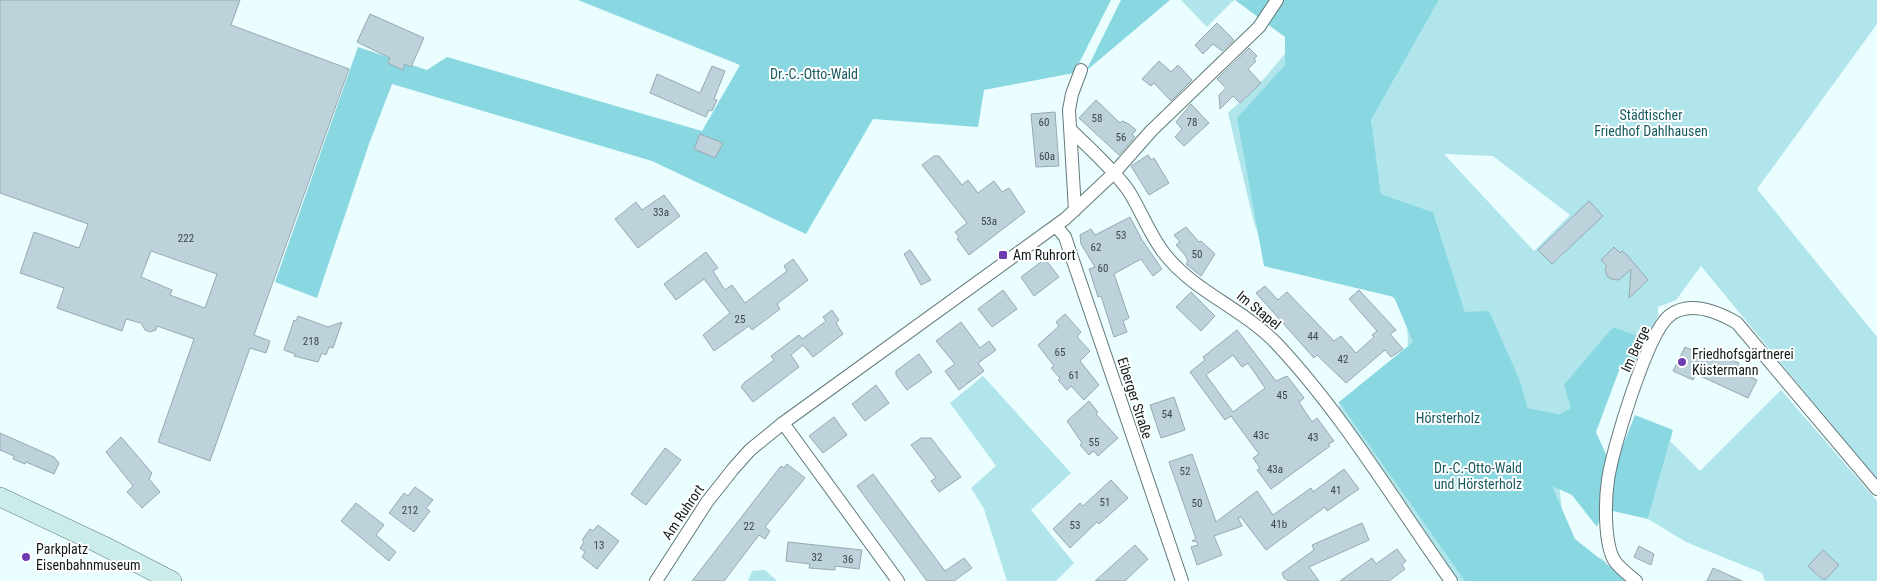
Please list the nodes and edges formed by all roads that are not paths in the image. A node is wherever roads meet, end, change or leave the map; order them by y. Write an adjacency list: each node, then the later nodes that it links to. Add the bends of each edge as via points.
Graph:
1 (1277, 0): 4 (street, Am Ruhrort, via 1259,27 1151,131)
2 (1082, 70): 3 (street, via 1070,101)
3 (1071, 130): 4 (street, Im Stapel); 5 (street)
4 (1114, 173): 5 (street, Am Ruhrort); 14 (street, Im Stapel, via 1164,253 1189,277 1249,318 1301,371)
5 (1075, 210): 6 (street, Am Ruhrort)
6 (1056, 226): 7 (street, Am Ruhrort); 13 (street, Eiberger Straße, via 1065,237)
7 (783, 423): 11 (street, Am Ruhrort, via 733,469 707,502); 12 (street)
8 (1877, 489): 15 (street, Im Berge, via 1737,323 1701,308 1669,316 1654,336 1633,391 1608,479 1609,543 1614,560)
9 (0, 497): 10 (street)
10 (172, 581)
11 (656, 581)
12 (898, 581)
13 (1182, 581)
14 (1451, 581)
15 (1636, 581)

